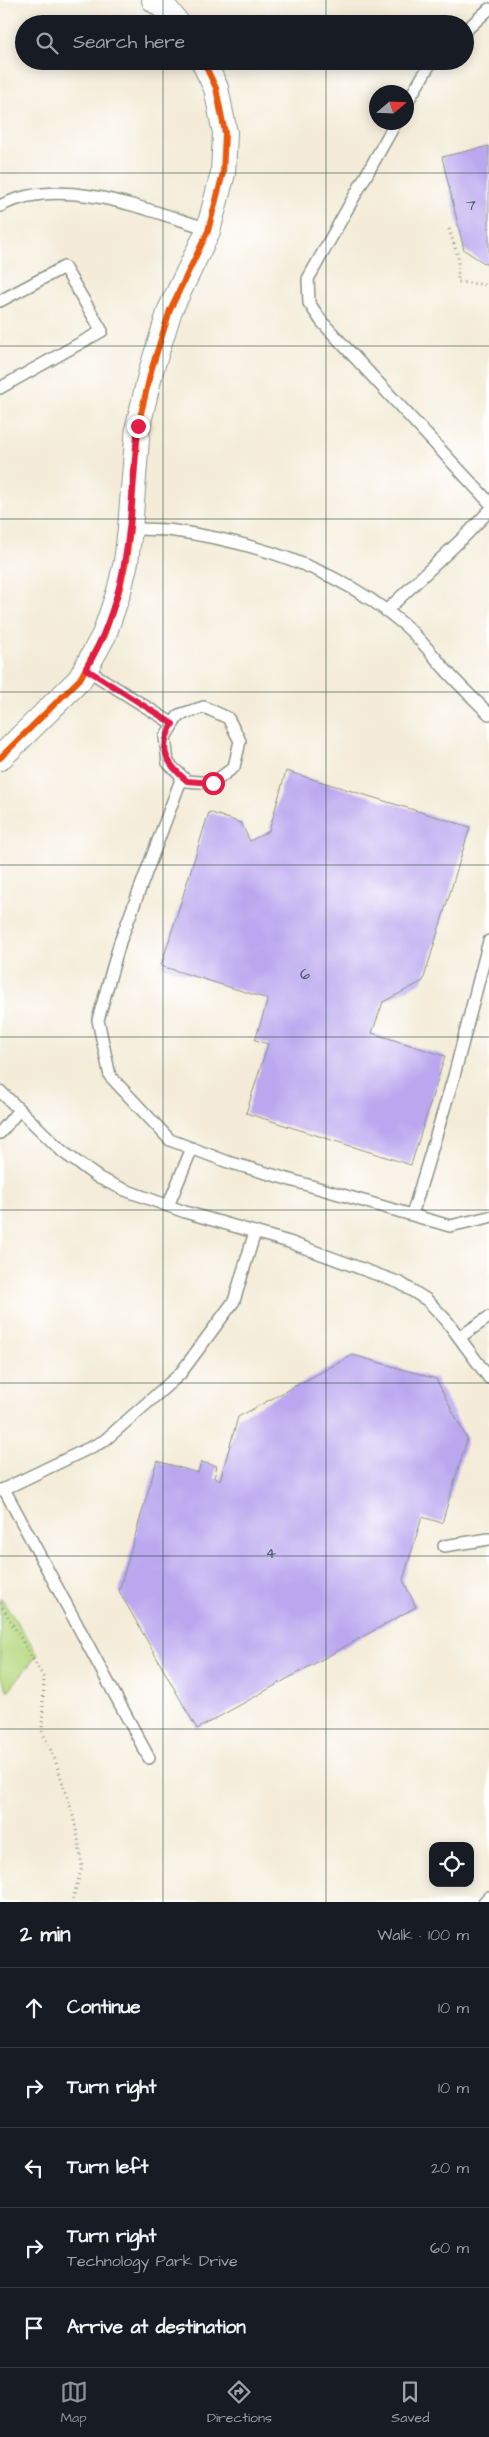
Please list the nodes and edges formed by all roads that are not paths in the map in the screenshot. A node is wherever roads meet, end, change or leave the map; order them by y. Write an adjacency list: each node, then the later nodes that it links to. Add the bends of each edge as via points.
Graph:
1 (154, 0): 3 (street)
2 (489, 9): 4 (lane)
3 (171, 15)
4 (474, 23)
5 (207, 70): 10 (street, via 216,88 225,133 223,173)
6 (427, 70): 7 (lane)
7 (414, 91)
8 (392, 130): 13 (lane, via 308,279 309,303 322,322)
9 (0, 206): 10 (lane, via 16,198 45,192 105,199)
10 (209, 229): 15 (street, via 170,310 150,370 138,426)
11 (0, 301): 12 (lane, via 64,267 102,331)
12 (0, 388)
13 (489, 502)
14 (489, 511): 16 (lane)
15 (130, 528): 16 (lane, via 178,532 263,550 322,574); 17 (street, via 119,591 104,635)
16 (386, 611): 18 (lane, via 404,624)
17 (86, 669): 19 (lane); 20 (street, via 80,679)
18 (489, 714)
19 (173, 724): 21 (lane, via 165,737 168,763); 21 (lane, via 179,715 204,707 228,718 240,741 234,767 213,783 187,781)
20 (0, 758)
21 (182, 777): 26 (lane, via 120,942 98,1020 110,1076 170,1140)
22 (489, 941): 28 (lane, via 454,1076)
23 (0, 1091): 24 (lane)
24 (19, 1110): 25 (lane); 27 (lane, via 63,1152 99,1178)
25 (0, 1133)
26 (192, 1148): 27 (lane); 28 (lane, via 228,1162)
27 (168, 1206): 30 (lane)
28 (412, 1215): 29 (lane, via 450,1226)
29 (489, 1217)
30 (254, 1232): 32 (lane, via 400,1283 427,1300); 34 (lane, via 234,1301 180,1374 104,1441)
31 (489, 1317): 32 (lane)
32 (460, 1337): 33 (lane)
33 (489, 1378)
34 (2, 1490): 37 (lane)
35 (489, 1539): 36 (lane)
36 (444, 1546)
37 (149, 1758)
38 (489, 1897): 39 (lane)
39 (484, 1902)

